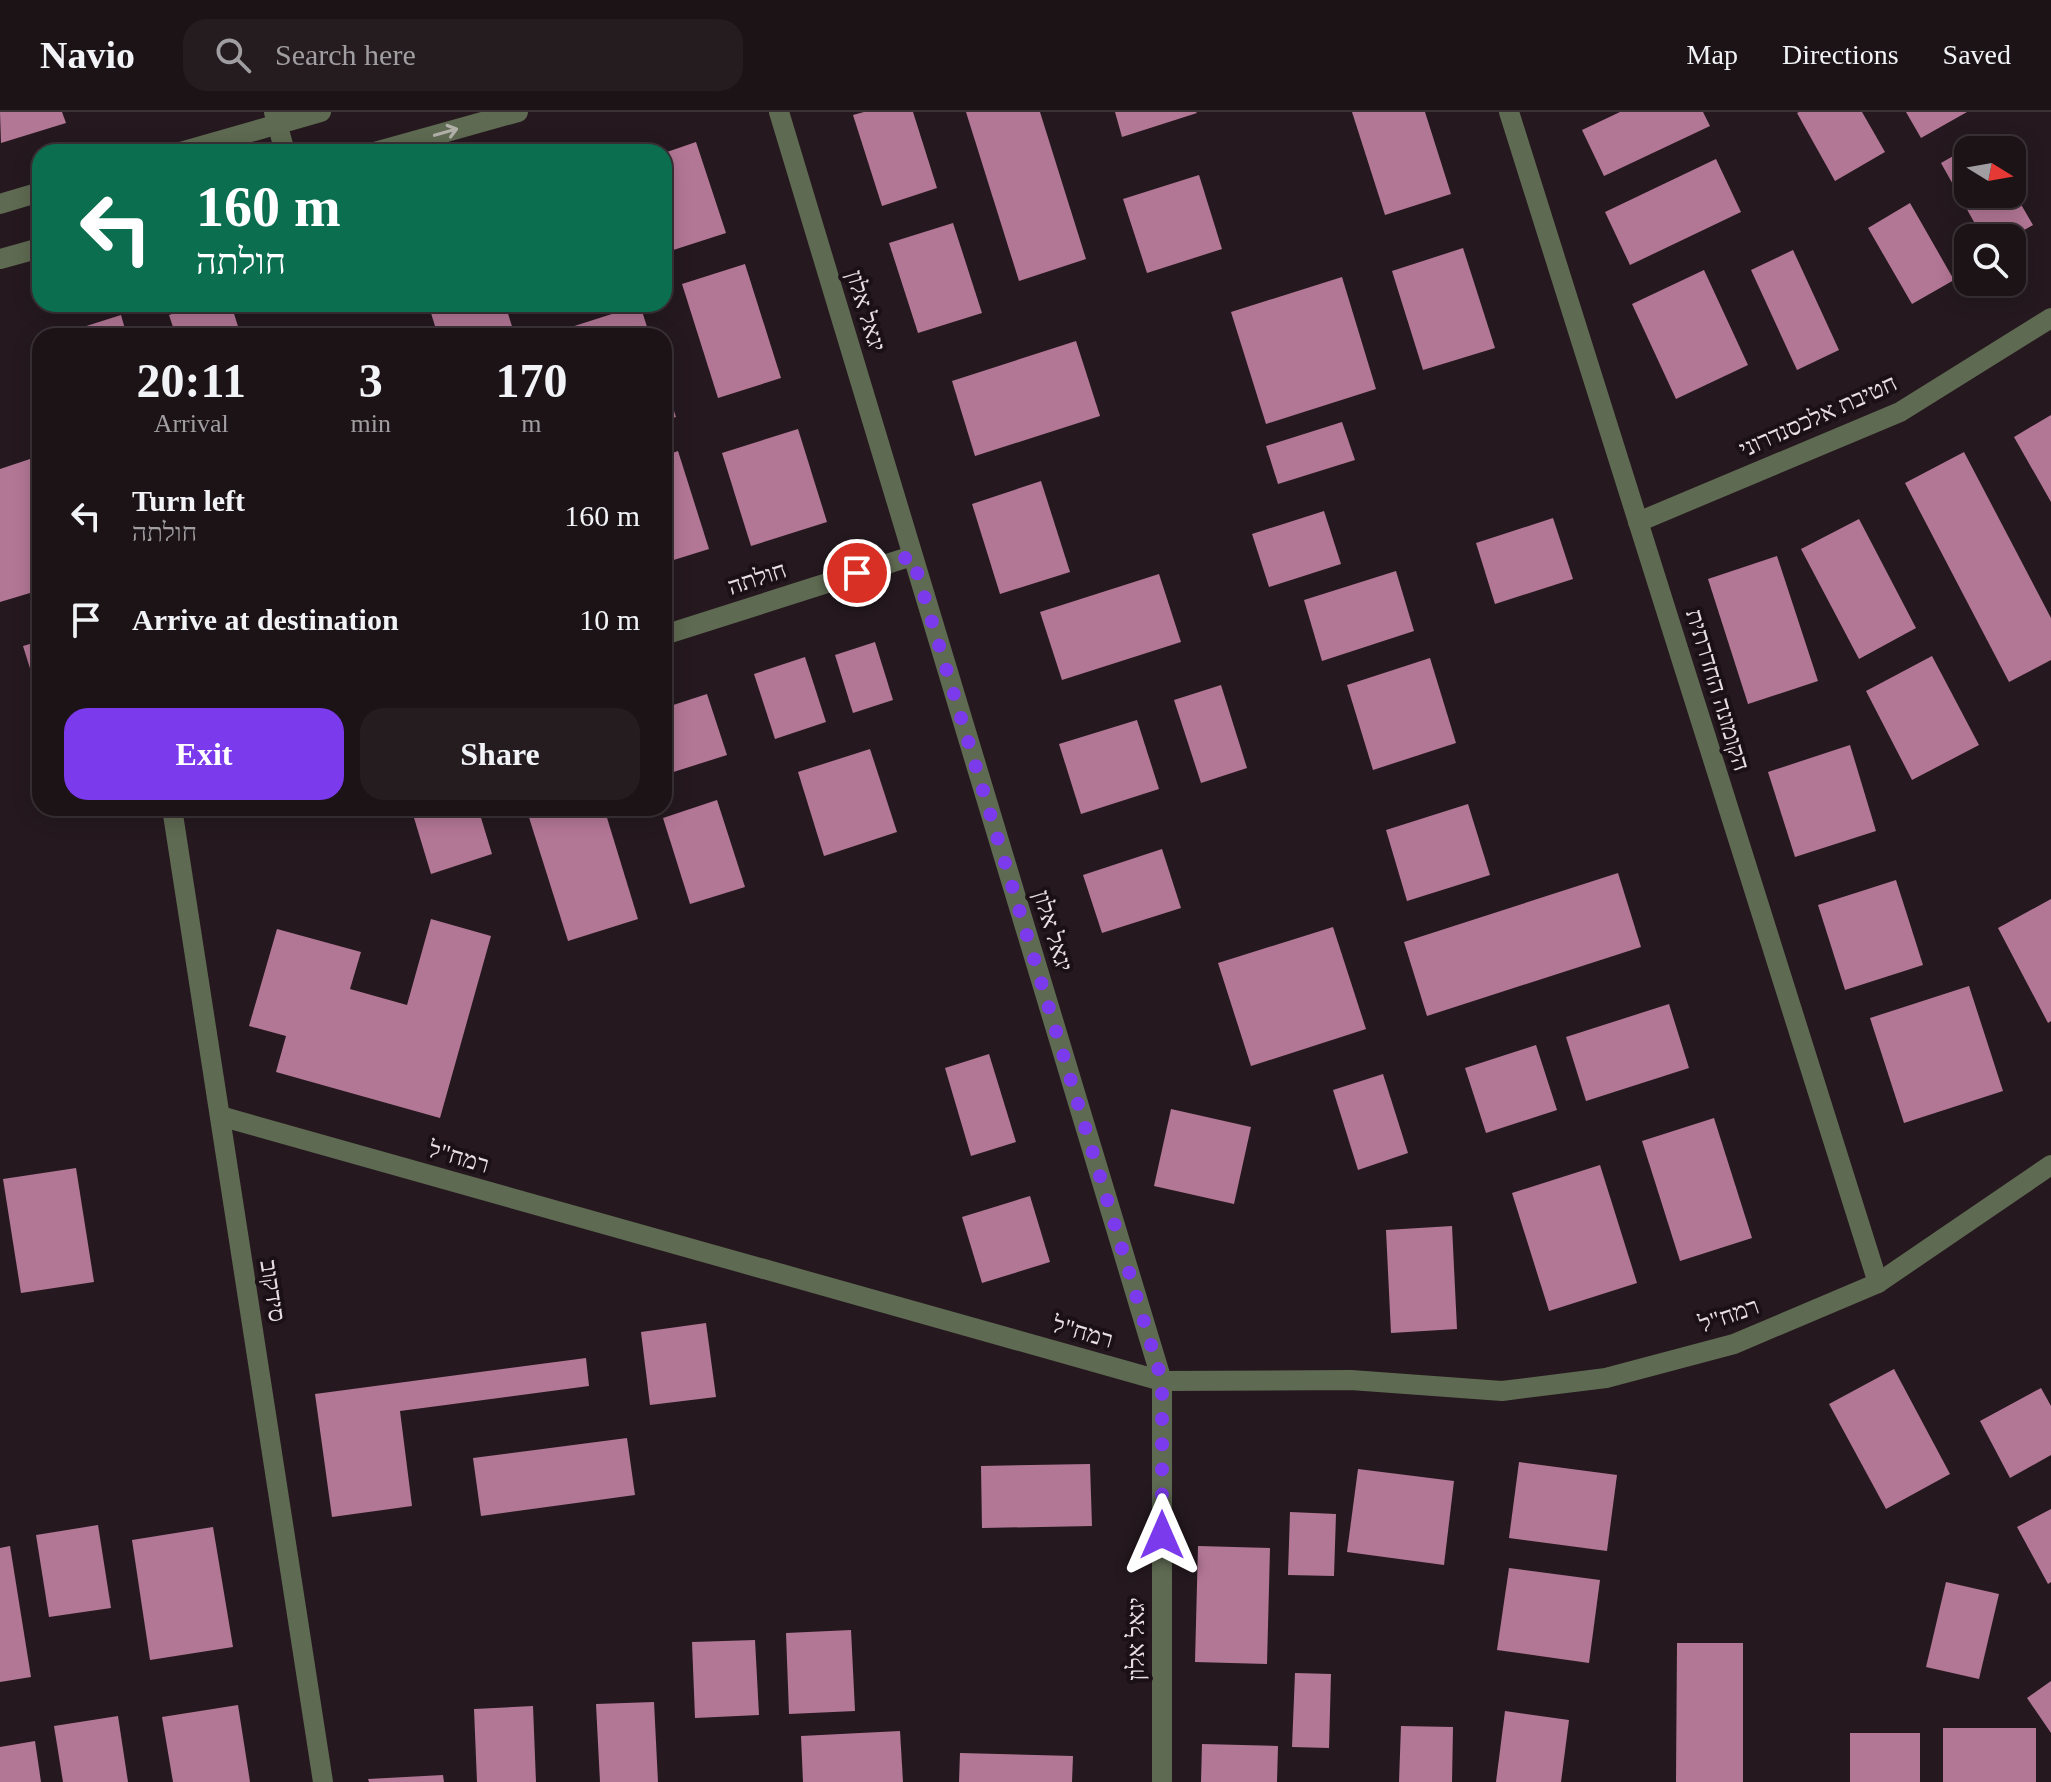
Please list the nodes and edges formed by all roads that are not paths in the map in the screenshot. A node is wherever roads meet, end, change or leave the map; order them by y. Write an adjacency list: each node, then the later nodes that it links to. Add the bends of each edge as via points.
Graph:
1 (321, 112): 5 (street)
2 (518, 112): 8 (street, one-way to 2)
3 (779, 112): 15 (street, יגאל אלון)
4 (1509, 112): 14 (street, הקומונה החדרתית)
5 (276, 118): 6 (street); 7 (street)
6 (203, 144)
7 (283, 144)
8 (404, 144)
9 (32, 194): 10 (street)
10 (0, 204)
11 (32, 250): 12 (street)
12 (0, 259)
13 (2051, 318): 14 (street, חטיבת אלכסנדרוני, via 1900,412)
14 (1638, 522): 20 (street, הקומונה החדרתית)
15 (912, 556): 16 (street, חולתה); 21 (street, יגאל אלון)
16 (672, 632)
17 (173, 816): 18 (street, סידקוב)
18 (220, 1116): 21 (street, רמח"ל); 22 (street, סידקוב)
19 (2051, 1165): 20 (street, רמח"ל)
20 (1878, 1283): 21 (street, רמח"ל, via 1734,1344 1606,1378 1502,1391 1351,1380)
21 (1162, 1381): 23 (street, יגאל אלון)
22 (323, 1782)
23 (1162, 1782)

